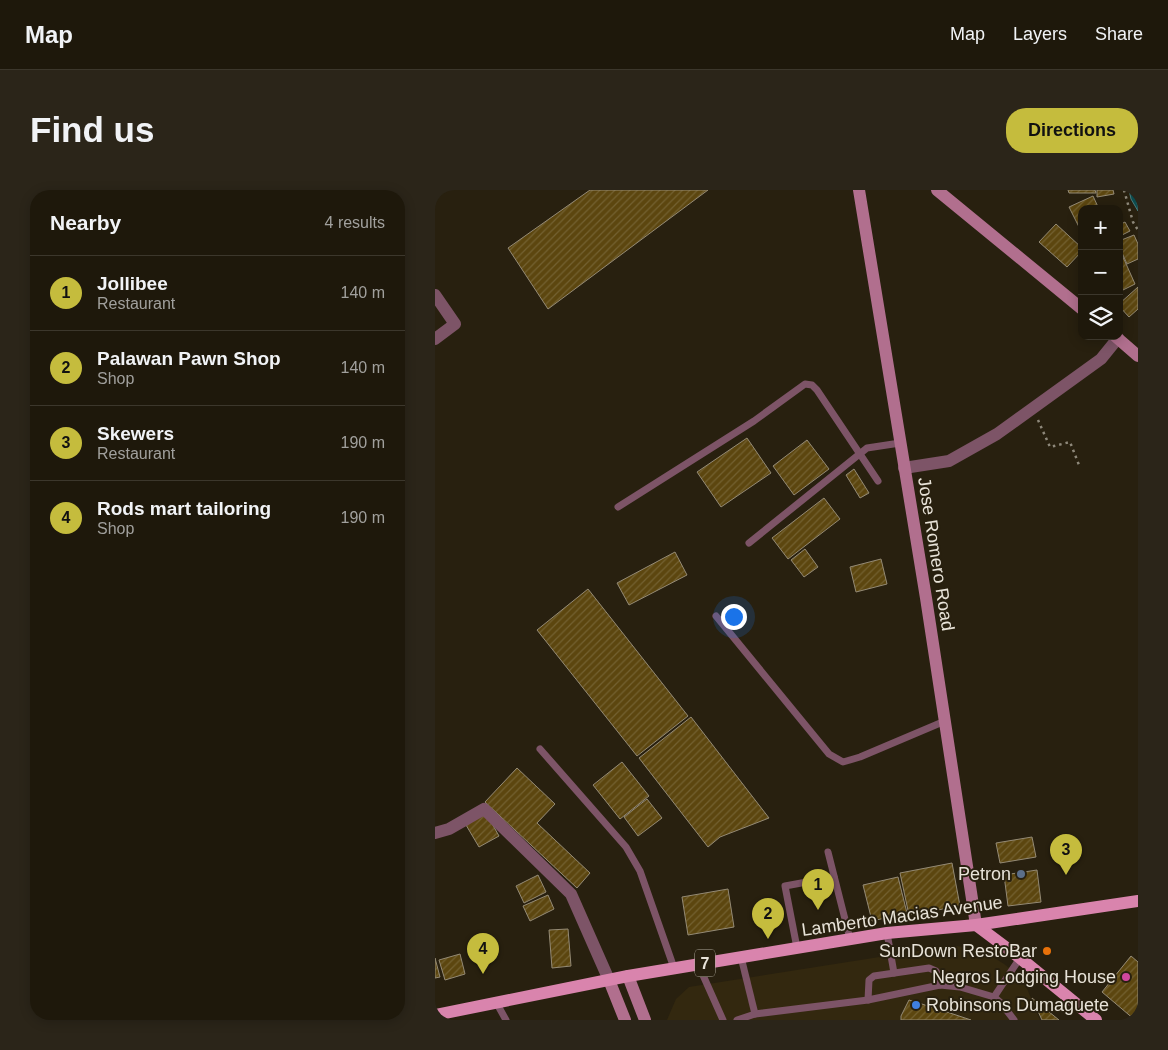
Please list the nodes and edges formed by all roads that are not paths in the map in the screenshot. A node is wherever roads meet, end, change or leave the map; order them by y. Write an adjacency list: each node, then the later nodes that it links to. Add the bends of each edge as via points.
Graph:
1 (859, 190): 9 (main road, Jose Romero Road)
2 (937, 190): 4 (main road)
3 (435, 295): 5 (street, via 455,324)
4 (1078, 306)
5 (435, 338)
6 (1115, 340): 11 (street, via 1101,359 997,434 949,461)
7 (1120, 340): 8 (main road)
8 (1138, 356)
9 (900, 443): 10 (lane, via 867,448); 11 (main road, Jose Romero Road)
10 (859, 453): 12 (lane); 13 (lane, via 817,390 805,384 755,421); 14 (lane)
11 (904, 468): 16 (main road, Jose Romero Road)
12 (877, 481)
13 (618, 507)
14 (749, 543)
15 (716, 616): 16 (lane, via 829,754 843,762)
16 (945, 721): 22 (main road, Jose Romero Road)
17 (540, 750): 29 (lane, via 626,847 639,871)
18 (435, 833): 32 (street, via 449,829 484,808 571,894)
19 (828, 852): 20 (lane)
20 (834, 877): 24 (lane); 25 (lane, via 785,886)
21 (1138, 901): 22 (main road, Lamberto Macias Avenue / 7)
22 (977, 924): 23 (main road, Lamberto Macias Avenue / 7); 27 (main road)
23 (887, 933): 24 (main road, Lamberto Macias Avenue / 7); 30 (lane)
24 (850, 939): 25 (main road, Lamberto Macias Avenue / 7)
25 (797, 948): 26 (main road, Lamberto Macias Avenue / 7)
26 (741, 957): 28 (main road, Lamberto Macias Avenue / 7); 37 (lane)
27 (1021, 958): 34 (lane); 45 (main road)
28 (698, 964): 29 (main road, Lamberto Macias Avenue / 7); 42 (lane)
29 (674, 968): 31 (main road, Lamberto Macias Avenue / 7)
30 (894, 973): 33 (lane, via 929,968 935,971); 35 (lane, via 869,980)
31 (628, 976): 32 (main road, Lamberto Macias Avenue / 7); 41 (main road)
32 (609, 980): 36 (main road, Lamberto Macias Avenue / 7); 40 (main road)
33 (940, 986): 34 (lane, via 960,987); 35 (lane)
34 (994, 997): 44 (lane)
35 (868, 1000): 37 (lane)
36 (496, 1002): 38 (main road, Lamberto Macias Avenue / 7); 39 (lane)
37 (755, 1014): 43 (lane)
38 (435, 1015)
39 (506, 1020)
40 (622, 1020)
41 (645, 1020)
42 (723, 1020)
43 (737, 1020)
44 (1013, 1020)
45 (1095, 1020)

